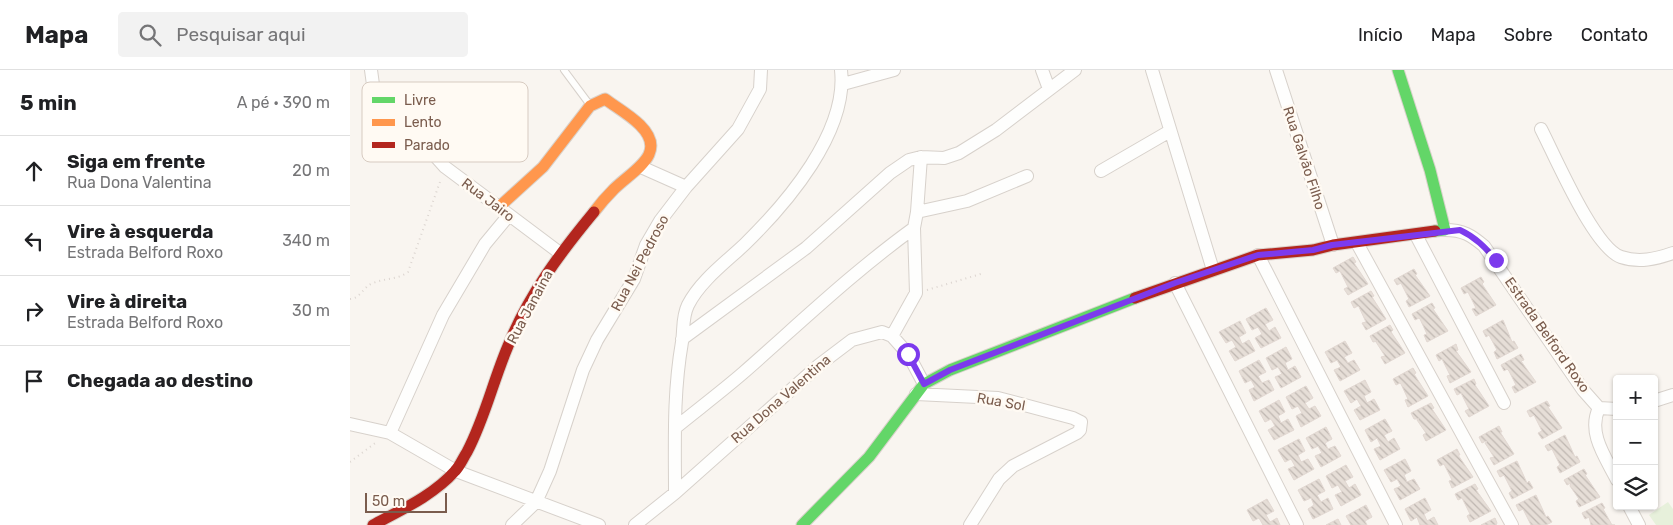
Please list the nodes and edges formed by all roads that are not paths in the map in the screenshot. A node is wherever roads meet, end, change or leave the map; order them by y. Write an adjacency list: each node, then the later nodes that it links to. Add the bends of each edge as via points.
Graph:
1 (564, 70): 12 (lane)
2 (761, 70): 20 (street, Rua Nei Pedroso, via 760,89 742,122)
3 (842, 70): 10 (street)
4 (894, 70): 10 (street)
5 (1042, 70): 11 (street)
6 (1075, 70): 11 (street)
7 (1152, 70): 14 (street)
8 (1276, 70): 28 (street, Rua Galvão Filho)
9 (1398, 70): 25 (street, via 1430,170)
10 (843, 84): 35 (street, via 838,112 817,154 769,219 698,290 686,312)
11 (1049, 89): 15 (street, via 996,130 959,153 944,158)
12 (590, 106): 17 (street, Rua Janaina, via 605,98 640,125 651,145 649,156); 21 (street, via 543,167)
13 (1541, 129): 29 (street, via 1587,219 1605,246 1619,257 1641,261)
14 (1170, 130): 18 (street); 32 (street)
15 (921, 157): 22 (street); 35 (street, via 909,160 890,173 806,248)
16 (440, 162): 21 (street, Rua Jairo)
17 (641, 166): 20 (street); 30 (street, Rua Janaina, via 615,188)
18 (1101, 170)
19 (1027, 176): 22 (street, via 967,201)
20 (686, 187): 48 (street, Rua Nei Pedroso, via 646,245 634,279 597,340 583,370 550,471)
21 (499, 206): 23 (street, Rua Jairo)
22 (917, 212): 24 (street)
23 (509, 215): 30 (street, Rua Jairo); 44 (street, via 485,244 443,315)
24 (914, 228): 34 (street, via 916,293); 43 (street, via 881,252)
25 (1445, 230): 26 (street, Estrada Belford Roxo); 40 (street, Estrada Belford Roxo, via 1460,230 1484,246 1571,373)
26 (1416, 235): 27 (street, Estrada Belford Roxo); 39 (street)
27 (1357, 243): 28 (street, Estrada Belford Roxo); 58 (street)
28 (1332, 245): 31 (street, Estrada Belford Roxo)
29 (1673, 252)
30 (560, 253): 45 (street, Rua Janaina, via 520,319 473,440)
31 (1258, 255): 32 (street, Estrada Belford Roxo); 57 (street)
32 (1213, 270): 33 (street, Estrada Belford Roxo)
33 (1175, 283): 36 (street, Estrada Belford Roxo, via 950,370); 56 (street)
34 (892, 336): 36 (street, via 908,354); 47 (street, Rua Dona Valentina, via 882,332 852,340 818,365)
35 (682, 339): 43 (street, via 676,376)
36 (920, 389): 54 (street, Estrada Belford Roxo, via 869,457); 55 (street, Rua Sol, via 998,398 1073,418 1082,426 1077,433 1013,466 999,479)
37 (1673, 394): 38 (street)
38 (1658, 400)
39 (1504, 403)
40 (1599, 408): 41 (street); 46 (street, via 1594,426 1596,438)
41 (1613, 409)
42 (350, 424): 44 (street)
43 (675, 428): 47 (street)
44 (390, 433): 45 (street)
45 (456, 471): 48 (street); 50 (street, via 422,498)
46 (1613, 472)
47 (675, 493): 53 (street, Rua Dona Valentina)
48 (536, 502): 51 (street); 52 (street)
49 (1632, 510): 59 (street)
50 (373, 525)
51 (512, 525)
52 (599, 525)
53 (635, 525)
54 (802, 525)
55 (970, 525)
56 (1296, 525)
57 (1396, 525)
58 (1512, 525)
59 (1639, 525)

